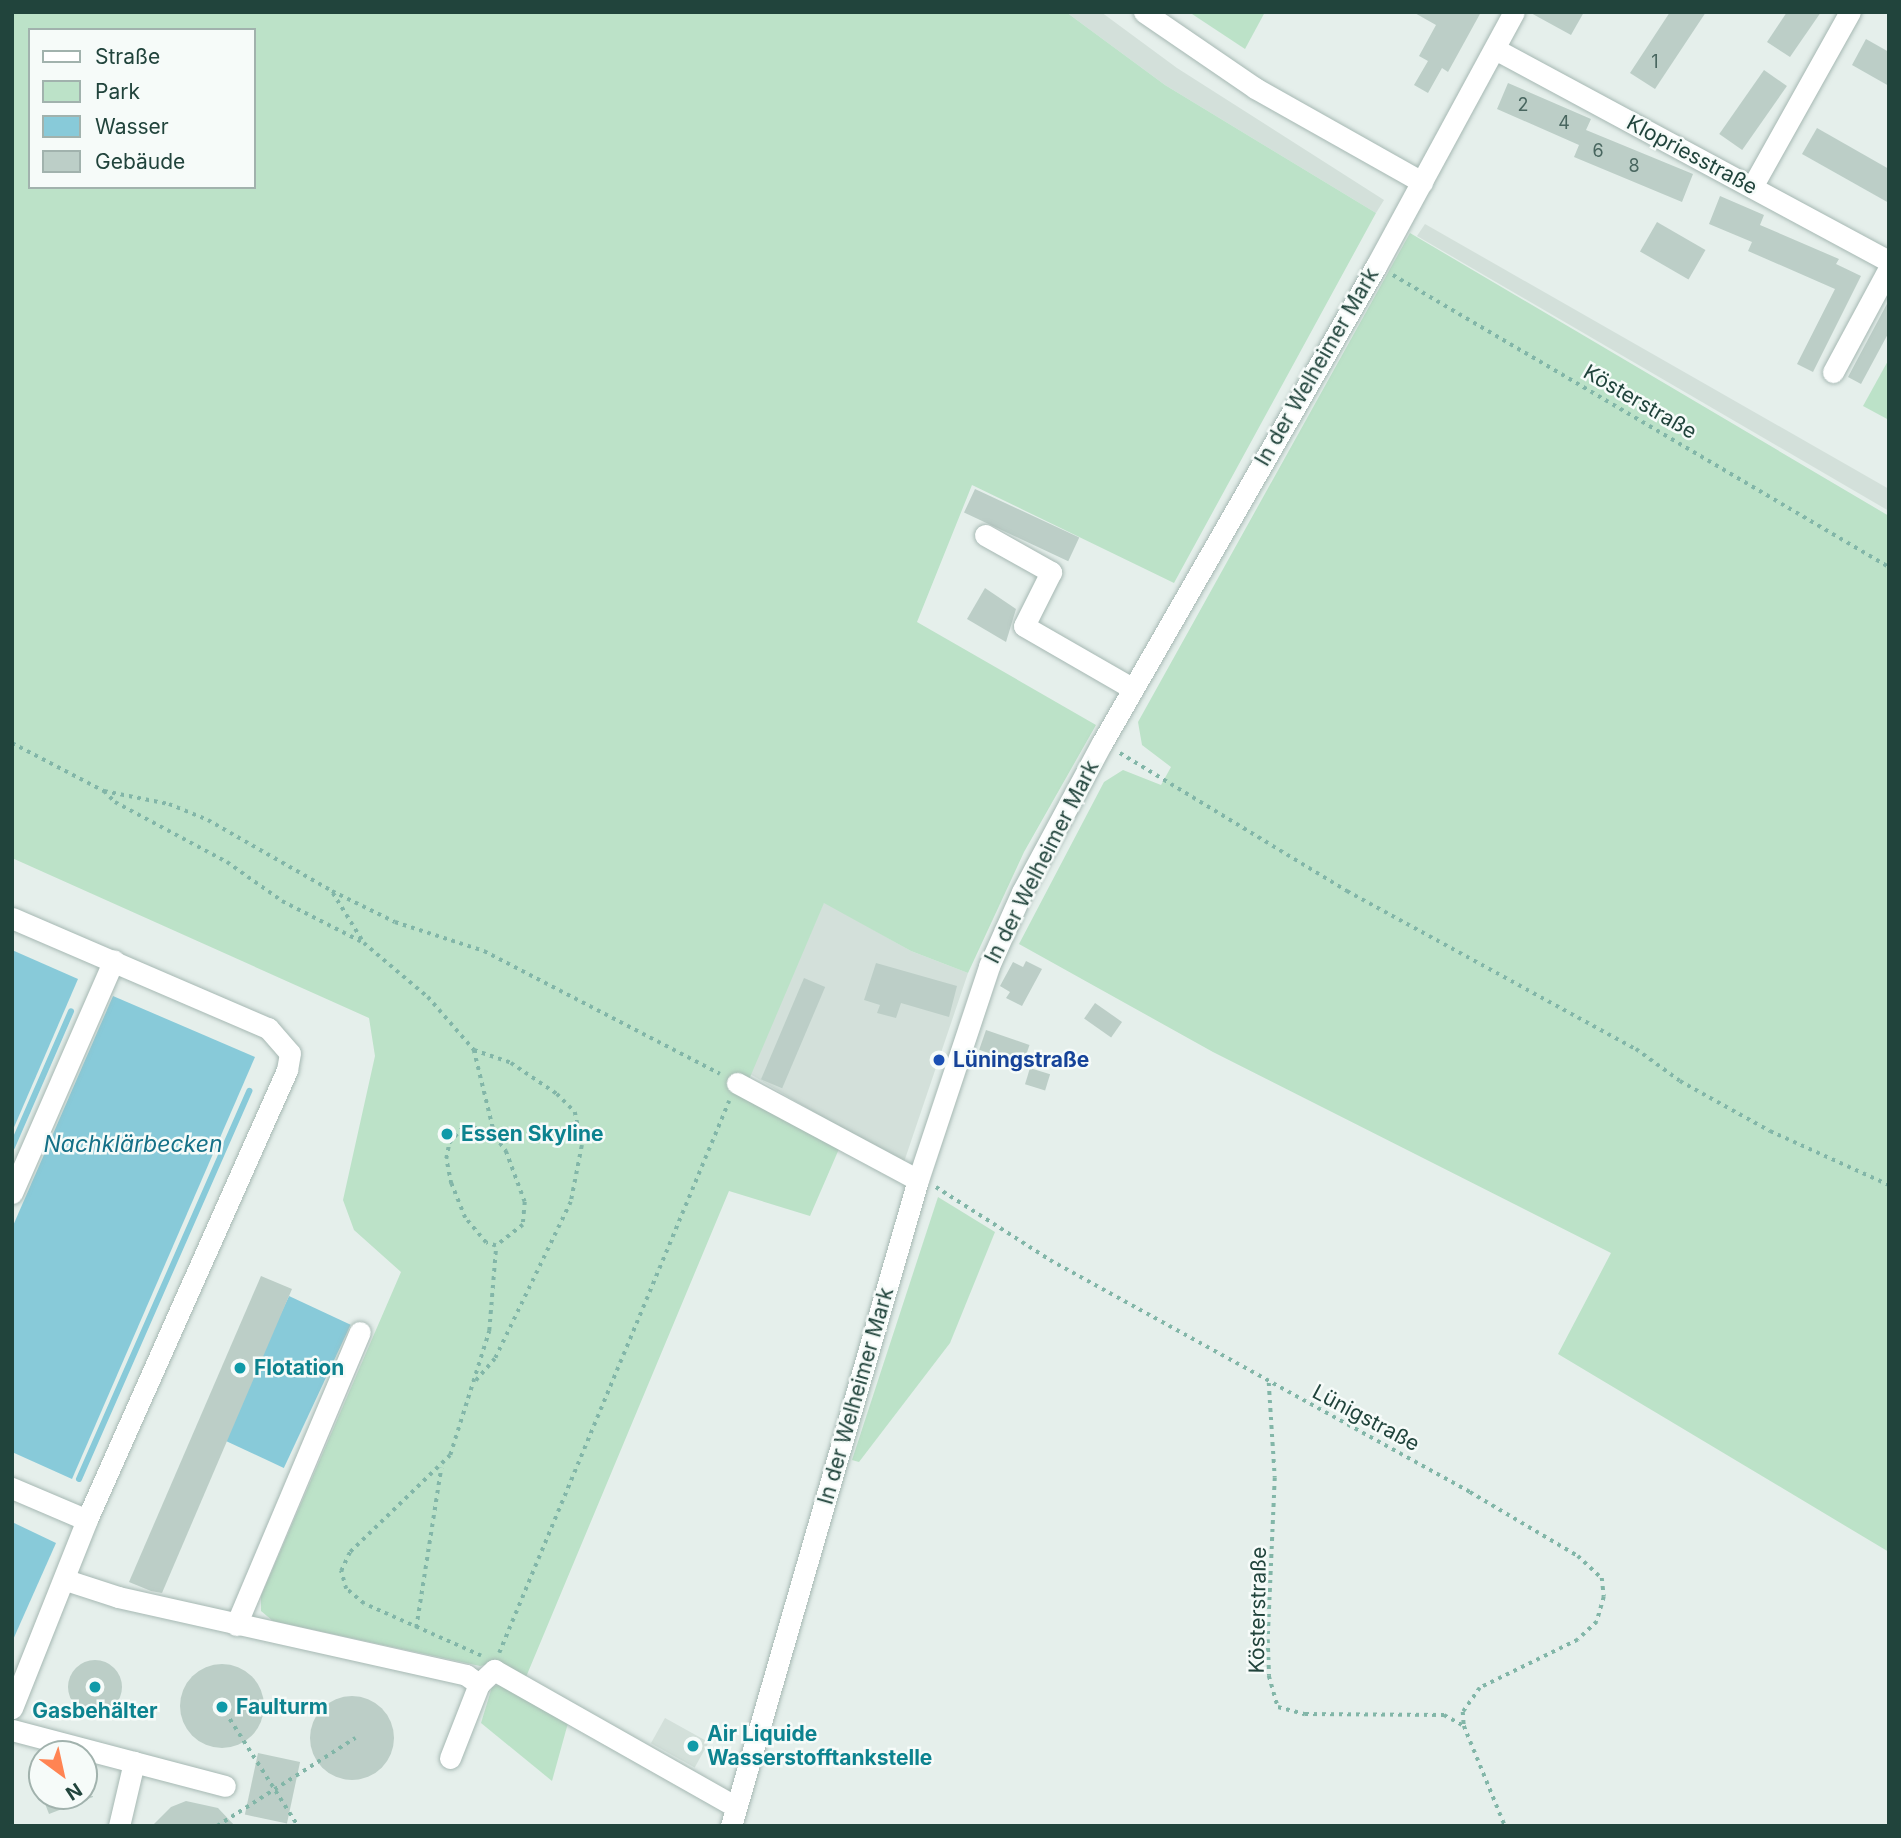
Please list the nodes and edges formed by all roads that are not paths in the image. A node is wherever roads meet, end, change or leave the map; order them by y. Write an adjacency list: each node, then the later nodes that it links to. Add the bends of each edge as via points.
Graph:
1 (1144, 12): 5 (street, via 1255,88)
2 (1514, 12): 4 (street, In der Welheimer Mark)
3 (1850, 12): 6 (street)
4 (1494, 48): 5 (street, In der Welheimer Mark); 6 (street, Klopriesstraße)
5 (1422, 182): 11 (street, In der Welheimer Mark)
6 (1752, 187): 7 (street, Klopriesstraße)
7 (1889, 261)
8 (1889, 268): 9 (street)
9 (1833, 372)
10 (985, 535): 11 (street, via 1051,572 1024,626)
11 (1132, 688): 15 (street, In der Welheimer Mark, via 1022,892 989,966)
12 (12, 918): 13 (street)
13 (114, 960): 16 (street); 19 (street, via 268,1028 290,1053 287,1070)
14 (737, 1083): 15 (street)
15 (918, 1180): 28 (street, In der Welheimer Mark)
16 (12, 1193)
17 (360, 1332): 21 (street)
18 (12, 1488): 19 (street)
19 (87, 1520): 20 (street)
20 (66, 1580): 21 (street); 23 (street)
21 (236, 1625): 22 (street)
22 (486, 1677): 25 (street); 28 (street)
23 (12, 1708)
24 (12, 1730): 26 (street)
25 (450, 1758)
26 (134, 1762): 27 (street); 29 (street)
27 (225, 1786)
28 (734, 1816)
29 (119, 1826)

